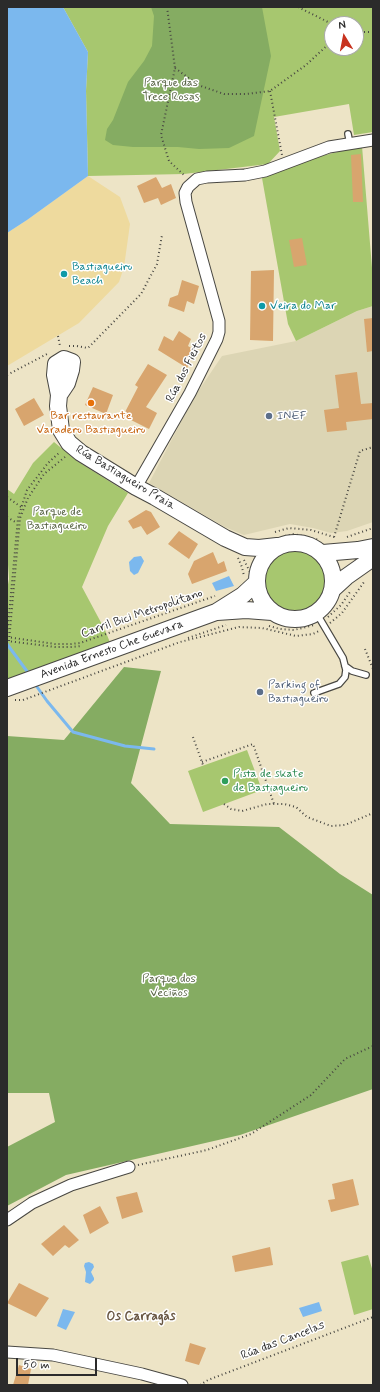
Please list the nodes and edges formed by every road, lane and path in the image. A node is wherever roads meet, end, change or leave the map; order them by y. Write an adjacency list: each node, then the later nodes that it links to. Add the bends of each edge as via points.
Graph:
1 (167, 7): 5 (path)
2 (298, 7): 3 (path)
3 (324, 20)
4 (324, 48): 6 (path)
5 (175, 68): 6 (path, via 198,85 224,94); 9 (path, via 162,135 169,161)
6 (270, 91): 8 (path)
7 (373, 140): 8 (street, via 349,139)
8 (284, 164): 9 (street, via 265,171 207,177)
9 (191, 183): 17 (street, Rúa dos Fieitos, via 185,193 186,202 219,321 219,332 190,393)
10 (162, 235): 11 (path, via 157,264 141,294 88,348)
11 (60, 347)
12 (47, 354): 13 (path)
13 (7, 375)
14 (59, 395): 16 (main road, Rúa Bastiagueiro Praia, via 61,430)
15 (373, 447): 24 (path, via 360,451)
16 (69, 450): 17 (main road, Rúa Bastiagueiro Praia, via 81,453); 19 (path, via 48,463 27,490); 42 (path, via 44,474 28,498 20,518)
17 (136, 487): 25 (main road, Rúa Bastiagueiro Praia)
18 (7, 497): 19 (path)
19 (21, 507): 21 (path)
20 (7, 517): 21 (path)
21 (17, 523): 42 (path)
22 (373, 528): 23 (path); 23 (path)
23 (354, 534): 24 (path, via 342,538)
24 (334, 537): 26 (path, via 311,530 289,528)
25 (225, 538): 26 (main road, via 245,548 259,548); 30 (main road, via 252,564)
26 (275, 539): 27 (main road); 27 (path, via 294,534); 30 (main road)
27 (322, 547): 28 (main road, via 358,550); 34 (main road, via 333,570)
28 (373, 547)
29 (373, 558): 34 (main road)
30 (251, 578): 30 (path, via 244,576 239,555 249,570); 37 (main road, Avenida Ernesto Che Guevara, via 243,595); 38 (main road)
31 (362, 579): 33 (path)
32 (368, 579): 41 (path, via 363,582 342,613)
33 (358, 583)
34 (334, 588): 39 (main road, via 321,610)
35 (351, 591): 39 (path, via 341,605)
36 (221, 594): 42 (path, via 80,643 55,644)
37 (216, 605): 38 (main road, Avenida Ernesto Che Guevara, via 246,610); 42 (path, Carril Bici Metropolitano, via 82,646 55,647); 48 (main road, Avenida Ernesto Che Guevara)
38 (267, 618): 39 (main road); 39 (path, via 280,629 294,630 310,627)
39 (320, 618): 41 (lane)
40 (227, 625): 48 (path, via 169,643 24,696)
41 (326, 628): 44 (lane); 48 (path, via 313,634 296,636 262,628 239,627 180,642 23,700)
42 (8, 639)
43 (366, 649): 45 (path)
44 (345, 666): 46 (lane); 47 (lane, via 345,677 339,684)
45 (373, 669)
46 (366, 675)
47 (314, 693)
48 (12, 695)
49 (193, 737): 50 (path)
50 (202, 762): 51 (path); 53 (path, via 253,744)
51 (204, 765)
52 (224, 804): 53 (path, via 231,809 242,811)
53 (274, 804): 54 (path, via 296,807 308,817 331,826 346,825)
54 (373, 813)
55 (373, 1046): 56 (path, via 345,1059 311,1095 251,1134 207,1150)
56 (129, 1167): 57 (street, via 71,1185 32,1203)
57 (7, 1220)
58 (373, 1317): 61 (path, Rúa das Cancelas)
59 (7, 1352): 60 (street, via 53,1355)
60 (182, 1385)
61 (200, 1385)

